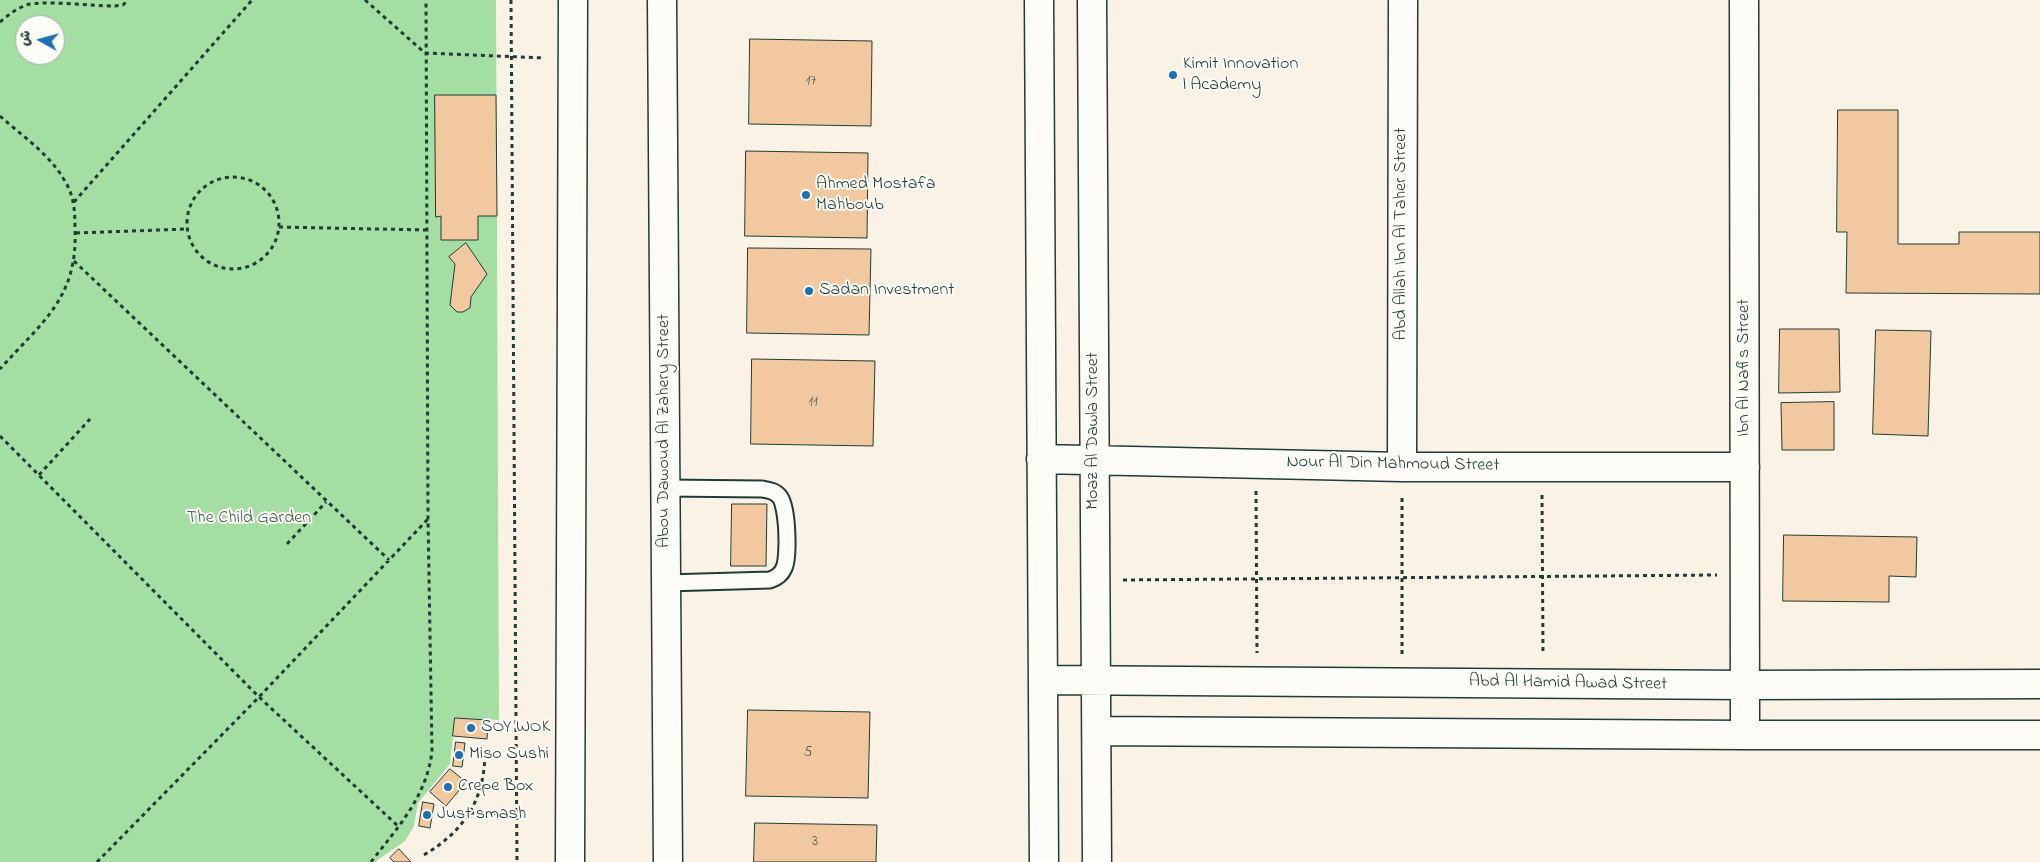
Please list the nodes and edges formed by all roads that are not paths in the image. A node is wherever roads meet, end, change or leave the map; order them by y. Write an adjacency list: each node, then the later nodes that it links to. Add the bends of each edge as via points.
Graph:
1 (572, 0): 21 (street)
2 (662, 0): 11 (street, Abou Dawoud Al Zahery Street)
3 (1040, 0): 7 (street)
4 (1092, 0): 8 (street, Moaz Al Dawla Street)
5 (1403, 0): 9 (street, Abd Allah Ibn Al Taher Street)
6 (1744, 0): 10 (street, Ibn Al Nafis Street)
7 (1042, 459): 8 (street, Nour Al Din Mahmoud Street); 13 (street)
8 (1094, 460): 9 (street, Nour Al Din Mahmoud Street); 14 (street, Moaz Al Dawla Street)
9 (1402, 467): 10 (street, Nour Al Din Mahmoud Street)
10 (1745, 467): 16 (street, Ibn Al Nafis Street)
11 (665, 488): 12 (street, Abou Dawoud Al Zahery Street); 12 (lane, via 771,490 779,495 786,510 786,560 781,573 770,580)
12 (666, 583): 20 (street, Abou Dawoud Al Zahery Street)
13 (1043, 680): 14 (street, Abd Al Hamid Awad Street); 22 (street)
14 (1096, 680): 16 (street, Abd Al Hamid Awad Street); 17 (street, Moaz Al Dawla Street)
15 (2040, 684): 16 (street, Abd Al Hamid Awad Street)
16 (1745, 685): 19 (street, Ibn Al Nafis Street)
17 (1096, 731): 19 (street); 23 (street, Moaz Al Dawla Street)
18 (2040, 734): 19 (street)
19 (1745, 736)
20 (666, 856)
21 (570, 862)
22 (1044, 862)
23 (1097, 862)

